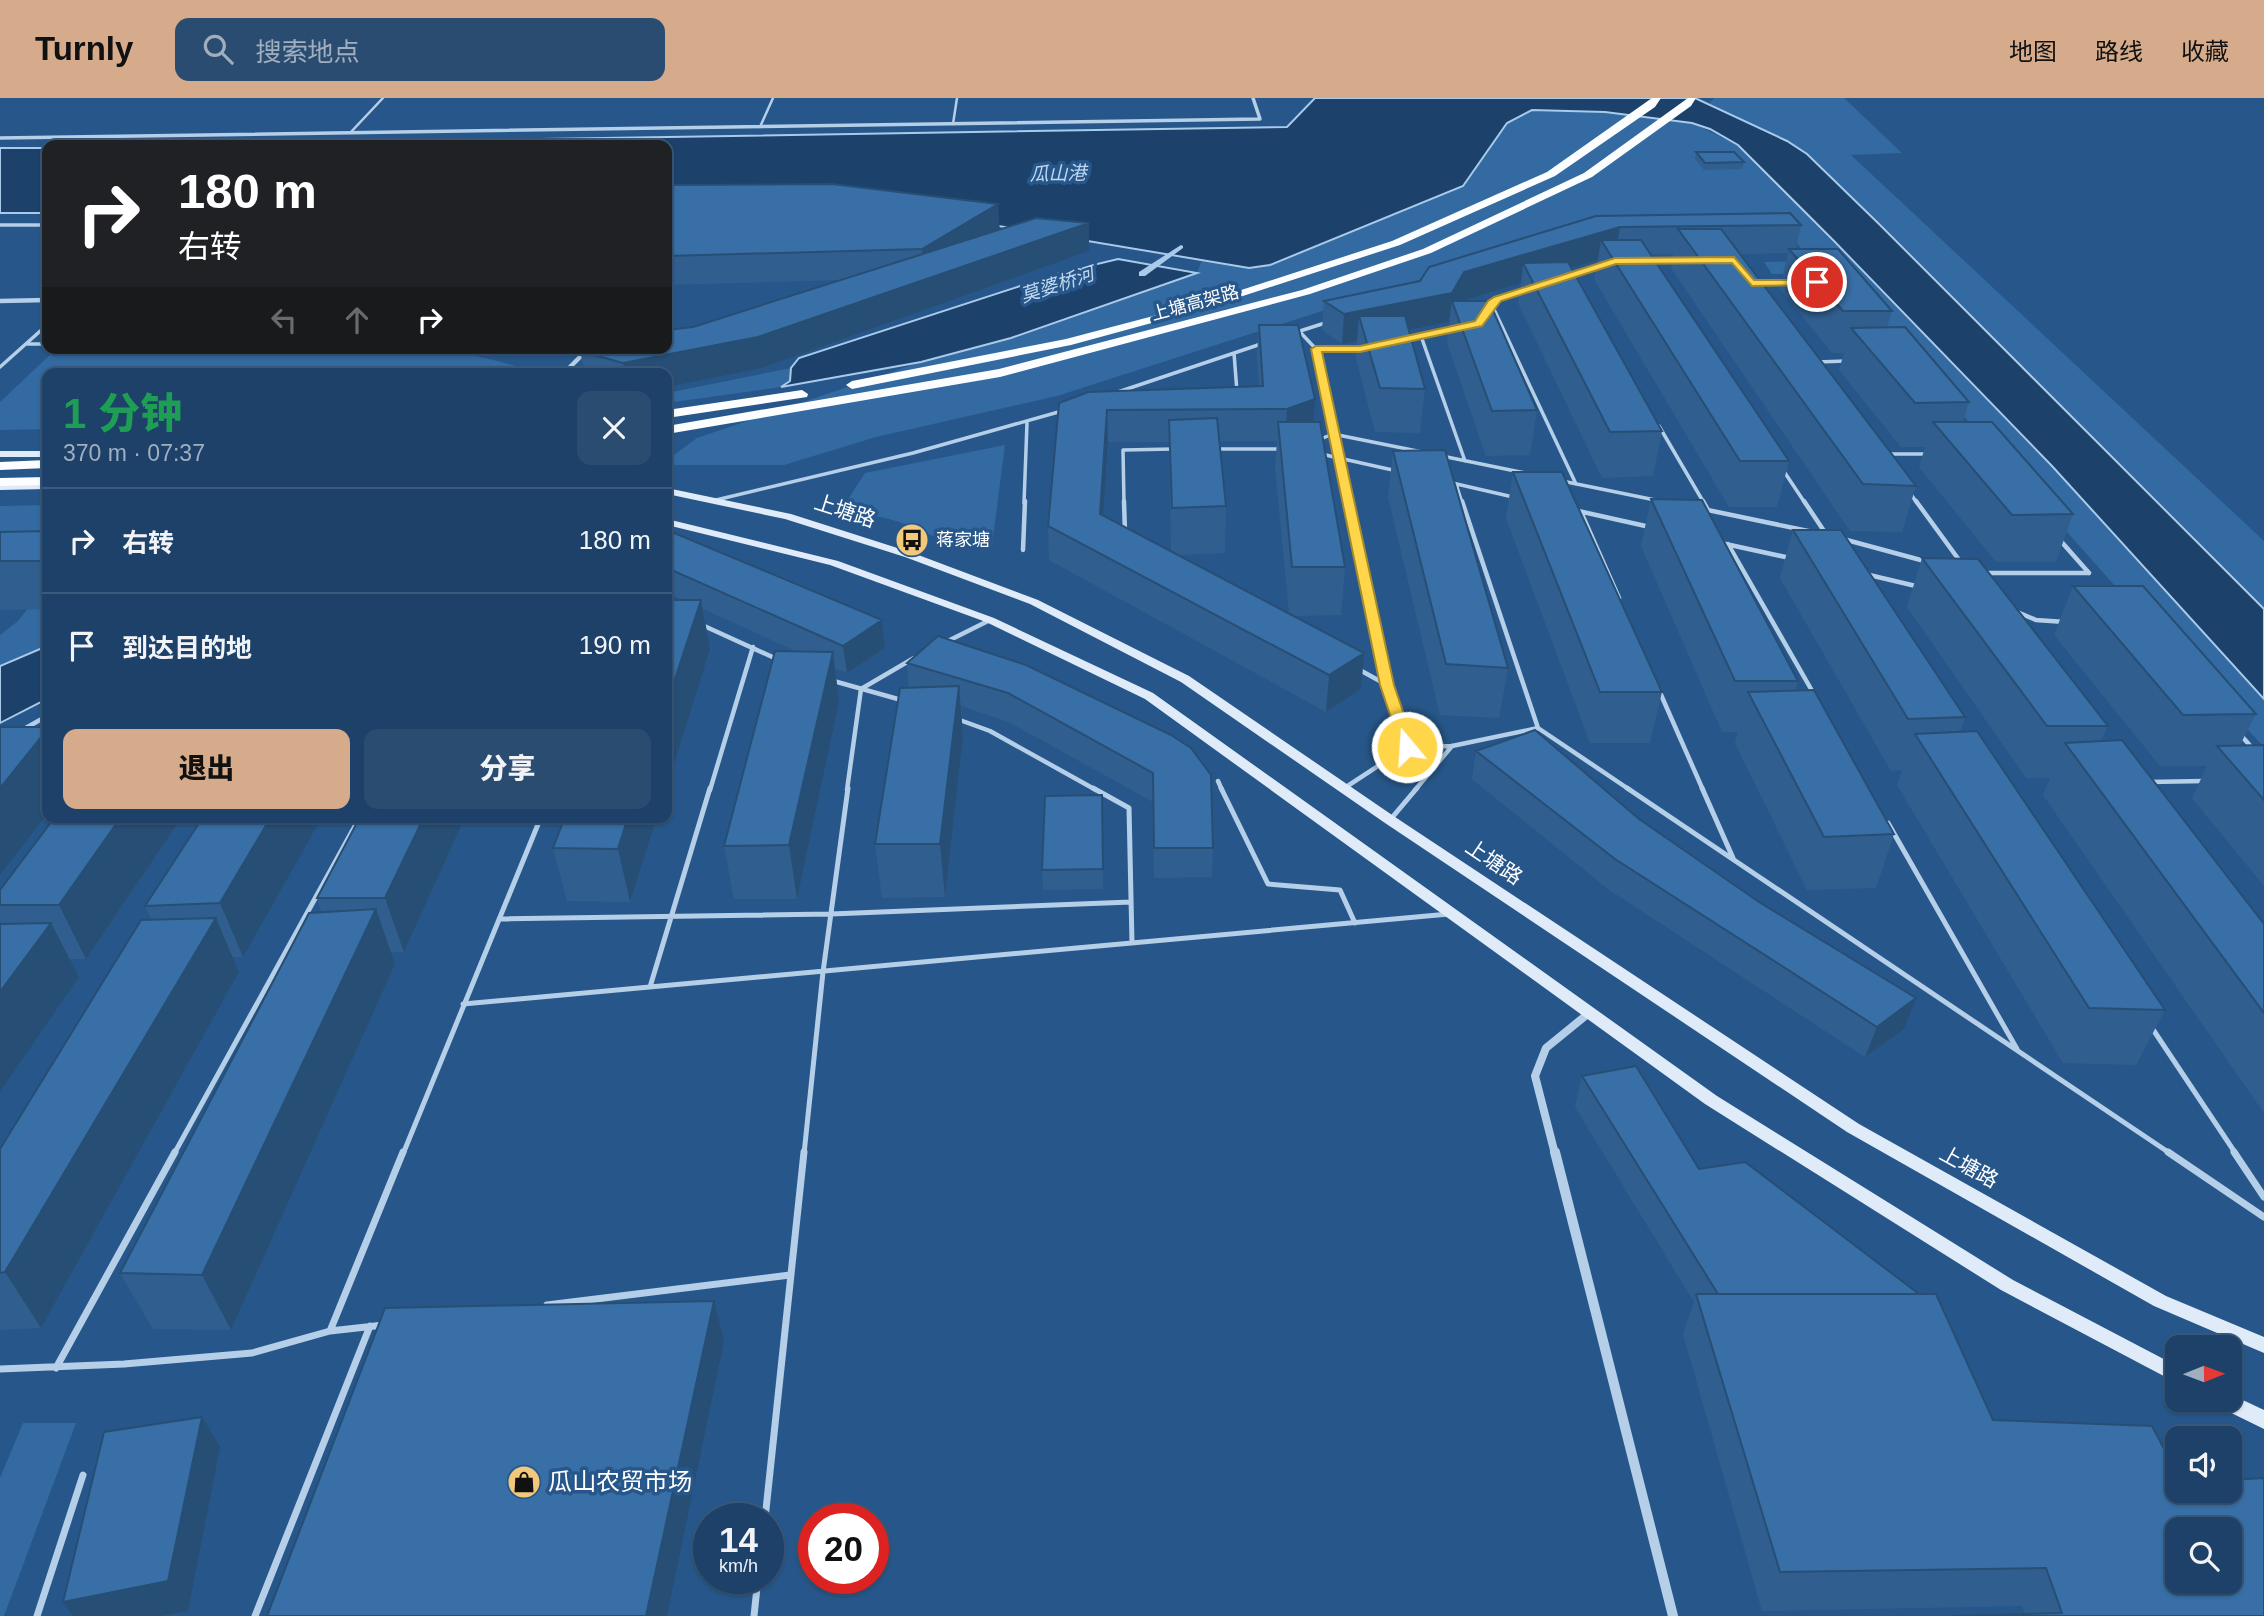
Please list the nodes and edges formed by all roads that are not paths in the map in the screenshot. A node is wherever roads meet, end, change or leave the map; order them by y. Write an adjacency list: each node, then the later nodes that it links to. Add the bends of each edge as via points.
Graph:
1 (383, 98): 9 (lane)
2 (773, 98): 8 (lane)
3 (957, 98): 7 (lane)
4 (1253, 98): 7 (street, via 1260,119)
5 (1657, 98): 47 (highway, 上塘高架路, via 1551,174 1396,243 1309,272 1067,342 806,393)
6 (1692, 98): 50 (highway, 上塘高架路, via 1588,175 1427,251 1306,292 1000,373)
7 (953, 124): 8 (street)
8 (760, 127): 9 (street)
9 (350, 133): 10 (street)
10 (0, 138)
11 (0, 225): 12 (street)
12 (42, 225)
13 (1682, 260): 15 (lane, via 1644,261)
14 (1604, 264): 16 (lane)
15 (1651, 272)
16 (1572, 275): 17 (lane); 20 (lane)
17 (1559, 279)
18 (1789, 282): 21 (lane, via 1752,283)
19 (1535, 287): 24 (lane)
20 (1578, 287)
21 (1759, 293)
22 (42, 300): 23 (street)
23 (0, 301)
24 (1491, 303): 25 (lane); 75 (lane)
25 (1485, 313)
26 (1333, 320): 29 (lane)
27 (1455, 329): 31 (lane)
28 (42, 330): 34 (lane)
29 (1299, 331): 30 (lane); 37 (lane)
30 (1286, 336)
31 (1421, 336): 33 (lane); 63 (lane)
32 (1273, 340): 38 (lane)
33 (1397, 341)
34 (26, 344): 35 (lane); 41 (lane)
35 (42, 344)
36 (1373, 346): 37 (lane)
37 (1316, 349): 51 (lane)
38 (1234, 353): 44 (lane); 45 (lane)
39 (583, 354): 42 (street)
40 (1852, 361): 43 (lane, via 1811,362)
41 (0, 367)
42 (569, 368)
43 (1819, 372)
44 (1237, 393)
45 (1110, 395)
46 (1072, 408): 49 (lane)
47 (672, 413)
48 (1654, 416): 83 (lane)
49 (1027, 423): 80 (lane); 92 (lane)
50 (672, 429)
51 (1333, 433): 52 (lane); 57 (lane); 62 (lane)
52 (1310, 444)
53 (1177, 449): 91 (lane, via 1123,450)
54 (1204, 449): 55 (lane)
55 (1284, 449)
56 (1311, 452): 62 (lane)
57 (1426, 452)
58 (0, 454): 59 (main road)
59 (42, 454)
60 (1934, 454): 65 (lane, via 1882,454)
61 (1439, 455): 63 (lane)
62 (1338, 458): 68 (lane); 110 (lane)
63 (1465, 461): 69 (lane)
64 (42, 464): 66 (highway)
65 (1889, 465)
66 (0, 466)
67 (1780, 466): 87 (lane)
68 (1404, 472)
69 (1527, 474)
70 (1552, 479): 75 (lane)
71 (1443, 481): 74 (lane)
72 (42, 483): 73 (highway)
73 (0, 484)
74 (1456, 484): 78 (lane); 117 (lane)
75 (1576, 484): 79 (lane)
76 (1905, 487): 96 (lane)
77 (672, 492): 80 (main road, 上塘路)
78 (1518, 498)
79 (1656, 500)
80 (714, 501): 125 (main road, 上塘路, via 787,516 1034,602 1185,679)
81 (1695, 508): 83 (lane)
82 (1568, 509): 84 (lane)
83 (1708, 510): 87 (lane)
84 (1581, 512): 86 (lane); 99 (lane)
85 (672, 523): 101 (main road, via 834,563)
86 (1661, 529)
87 (1826, 534): 94 (lane)
88 (2055, 534): 97 (lane, via 2089,573)
89 (1715, 541): 90 (lane)
90 (1728, 544): 93 (lane); 113 (lane)
91 (1125, 546)
92 (1023, 550)
93 (1794, 559)
94 (1929, 562)
95 (1861, 573): 98 (lane)
96 (1968, 573)
97 (1982, 573)
98 (1927, 588)
99 (1625, 611)
100 (2015, 611): 102 (lane, via 2036,620)
101 (990, 620): 104 (lane); 134 (main road, via 1149,696)
102 (2074, 622)
103 (698, 623): 105 (lane)
104 (942, 644)
105 (753, 647): 107 (lane); 135 (lane)
106 (918, 656): 112 (lane)
107 (783, 662)
108 (1351, 666): 110 (lane)
109 (828, 679): 112 (lane)
110 (1387, 685): 121 (lane)
111 (1658, 686): 131 (lane)
112 (861, 689): 114 (lane); 133 (lane)
113 (1818, 701)
114 (918, 705)
115 (954, 718): 132 (lane, via 990,731 1129,808)
116 (42, 719): 119 (lane)
117 (1538, 728): 120 (lane); 131 (lane)
118 (2237, 732): 122 (lane)
119 (12, 736)
120 (1452, 746): 121 (lane); 127 (lane)
121 (1407, 747): 125 (lane)
122 (2255, 751)
123 (1219, 781): 137 (lane, via 1268,884 1340,890)
124 (2209, 781): 126 (lane, via 2141,782)
125 (1346, 787): 127 (main road, 上塘路)
126 (2149, 792)
127 (1390, 820): 152 (main road, 上塘路, via 1853,1128 2160,1301)
128 (1887, 822): 144 (lane)
129 (357, 823): 153 (lane)
130 (539, 823): 136 (lane)
131 (1734, 860): 144 (lane)
132 (1131, 902): 133 (lane); 138 (lane)
133 (831, 914): 135 (lane); 139 (lane)
134 (1449, 914): 137 (lane); 142 (main road)
135 (673, 916): 136 (lane); 140 (lane)
136 (499, 919): 141 (lane)
137 (1355, 923): 138 (lane)
138 (1132, 943): 139 (lane)
139 (823, 972): 140 (lane); 147 (lane)
140 (650, 987): 141 (lane)
141 (463, 1004): 151 (lane)
142 (1589, 1013): 155 (main road, via 1711,1100 2007,1285); 164 (street, via 1546,1048 1535,1076)
143 (2148, 1023): 145 (lane)
144 (2018, 1051): 146 (lane)
145 (2264, 1197)
146 (2264, 1217)
147 (790, 1275): 148 (lane); 159 (lane)
148 (532, 1307)
149 (397, 1323): 150 (lane)
150 (370, 1326): 151 (lane); 162 (lane)
151 (330, 1331): 153 (lane, via 252,1353)
152 (2264, 1345)
153 (56, 1368): 154 (lane)
154 (0, 1369)
155 (2165, 1369)
156 (2242, 1409): 157 (main road)
157 (2264, 1420)
158 (83, 1475): 161 (lane)
159 (767, 1503)
160 (756, 1594): 163 (lane)
161 (37, 1616)
162 (256, 1616)
163 (754, 1616)
164 (1673, 1616)

